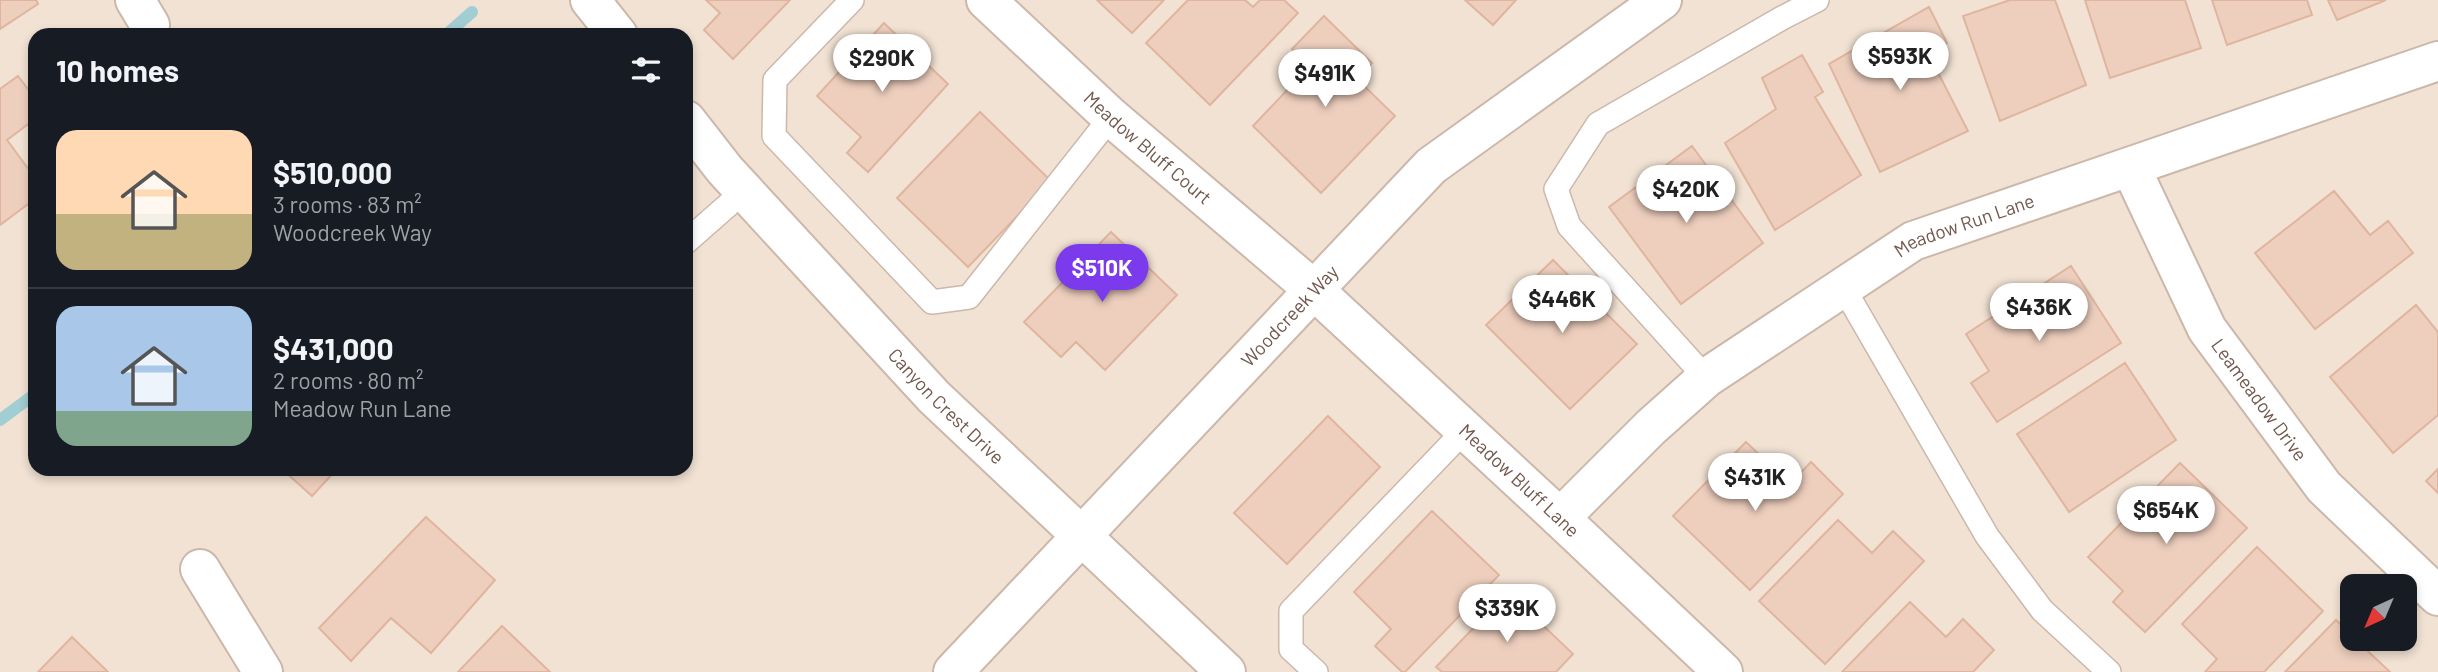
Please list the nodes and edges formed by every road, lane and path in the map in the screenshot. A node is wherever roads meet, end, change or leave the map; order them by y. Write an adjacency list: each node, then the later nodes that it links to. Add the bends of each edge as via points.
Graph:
1 (590, 0): 6 (street)
2 (852, 0): 8 (lane, via 775,80 774,136 932,302 970,297)
3 (986, 0): 8 (street, Meadow Bluff Court)
4 (1662, 0): 14 (street, Woodcreek Way, via 1431,166)
5 (1817, 0): 15 (lane, via 1598,124 1556,189 1569,226)
6 (612, 28)
7 (2437, 64): 10 (street, Meadow Run Lane)
8 (1111, 117): 14 (street, Meadow Bluff Court)
9 (693, 129): 11 (street, Canyon Crest Drive)
10 (2131, 168): 13 (street, Meadow Run Lane, via 1913,242); 20 (street, Leameadow Drive, via 2207,329 2324,487)
11 (744, 191): 12 (lane); 18 (street, Canyon Crest Drive, via 934,397)
12 (693, 236)
13 (1843, 287): 15 (street, Meadow Run Lane); 26 (lane, via 1987,536 2042,610)
14 (1314, 290): 16 (street, Meadow Bluff Lane); 18 (street, Woodcreek Way)
15 (1706, 378): 17 (street, Meadow Run Lane)
16 (1465, 430): 17 (street, Meadow Bluff Lane); 24 (lane, via 1291,611 1291,649)
17 (1560, 518): 25 (street, Meadow Bluff Lane)
18 (1082, 536): 22 (street, Woodcreek Way); 23 (street, Canyon Crest Drive)
19 (200, 569): 21 (street)
20 (2438, 596)
21 (262, 672)
22 (953, 672)
23 (1226, 672)
24 (1316, 672)
25 (1723, 672)
26 (2109, 672)

